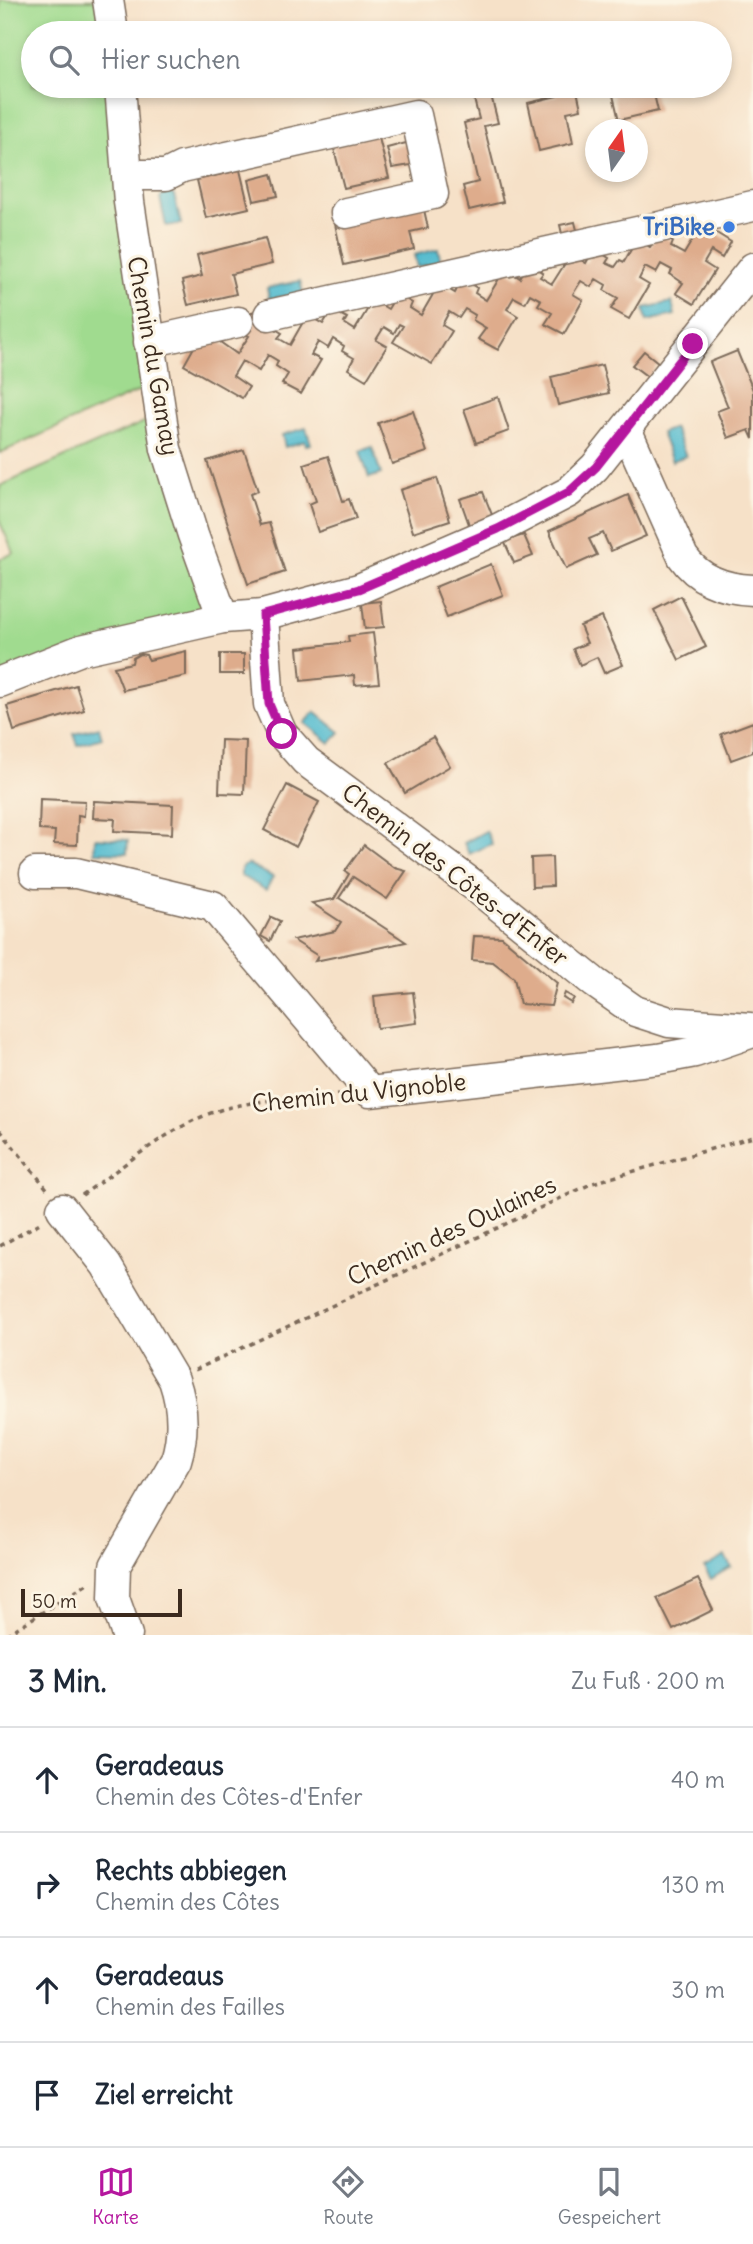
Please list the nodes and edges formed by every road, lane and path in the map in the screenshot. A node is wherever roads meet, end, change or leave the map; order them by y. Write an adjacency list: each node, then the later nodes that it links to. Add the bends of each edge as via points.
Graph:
1 (108, 0): 2 (street)
2 (111, 21)
3 (121, 98): 4 (street, Chemin du Gamay)
4 (128, 175): 6 (street, via 166,175 182,167 416,115 433,194); 10 (street, Chemin du Gamay)
5 (753, 206): 8 (street)
6 (346, 213)
7 (753, 268): 11 (street)
8 (269, 315)
9 (238, 322): 10 (street)
10 (149, 342): 14 (street, Chemin du Gamay, via 166,449)
11 (626, 429): 12 (street, via 692,570 719,584); 13 (street, via 583,481 498,529 359,589)
12 (753, 590)
13 (263, 615): 14 (street); 17 (street, Chemin des Côtes-d'Enfer, via 269,704 282,734 306,761 635,1011 668,1022)
14 (223, 618): 15 (street, via 80,650)
15 (0, 682)
16 (35, 873): 18 (street, via 76,873 213,906)
17 (753, 1030): 18 (street, Chemin du Vignoble, via 695,1052 658,1059)
18 (370, 1092): 21 (path, Chemin du Vignoble, via 219,1110 182,1127)
19 (0, 1130): 21 (path)
20 (753, 1137): 23 (path, Chemin des Oulaines, via 593,1184)
21 (62, 1209): 22 (path, Chemin du Vignoble); 23 (street, via 106,1265)
22 (0, 1247)
23 (174, 1380): 26 (street, via 182,1422 176,1460 115,1566 114,1598)
24 (76, 1591): 25 (path)
25 (6, 1635)
26 (127, 1635)

